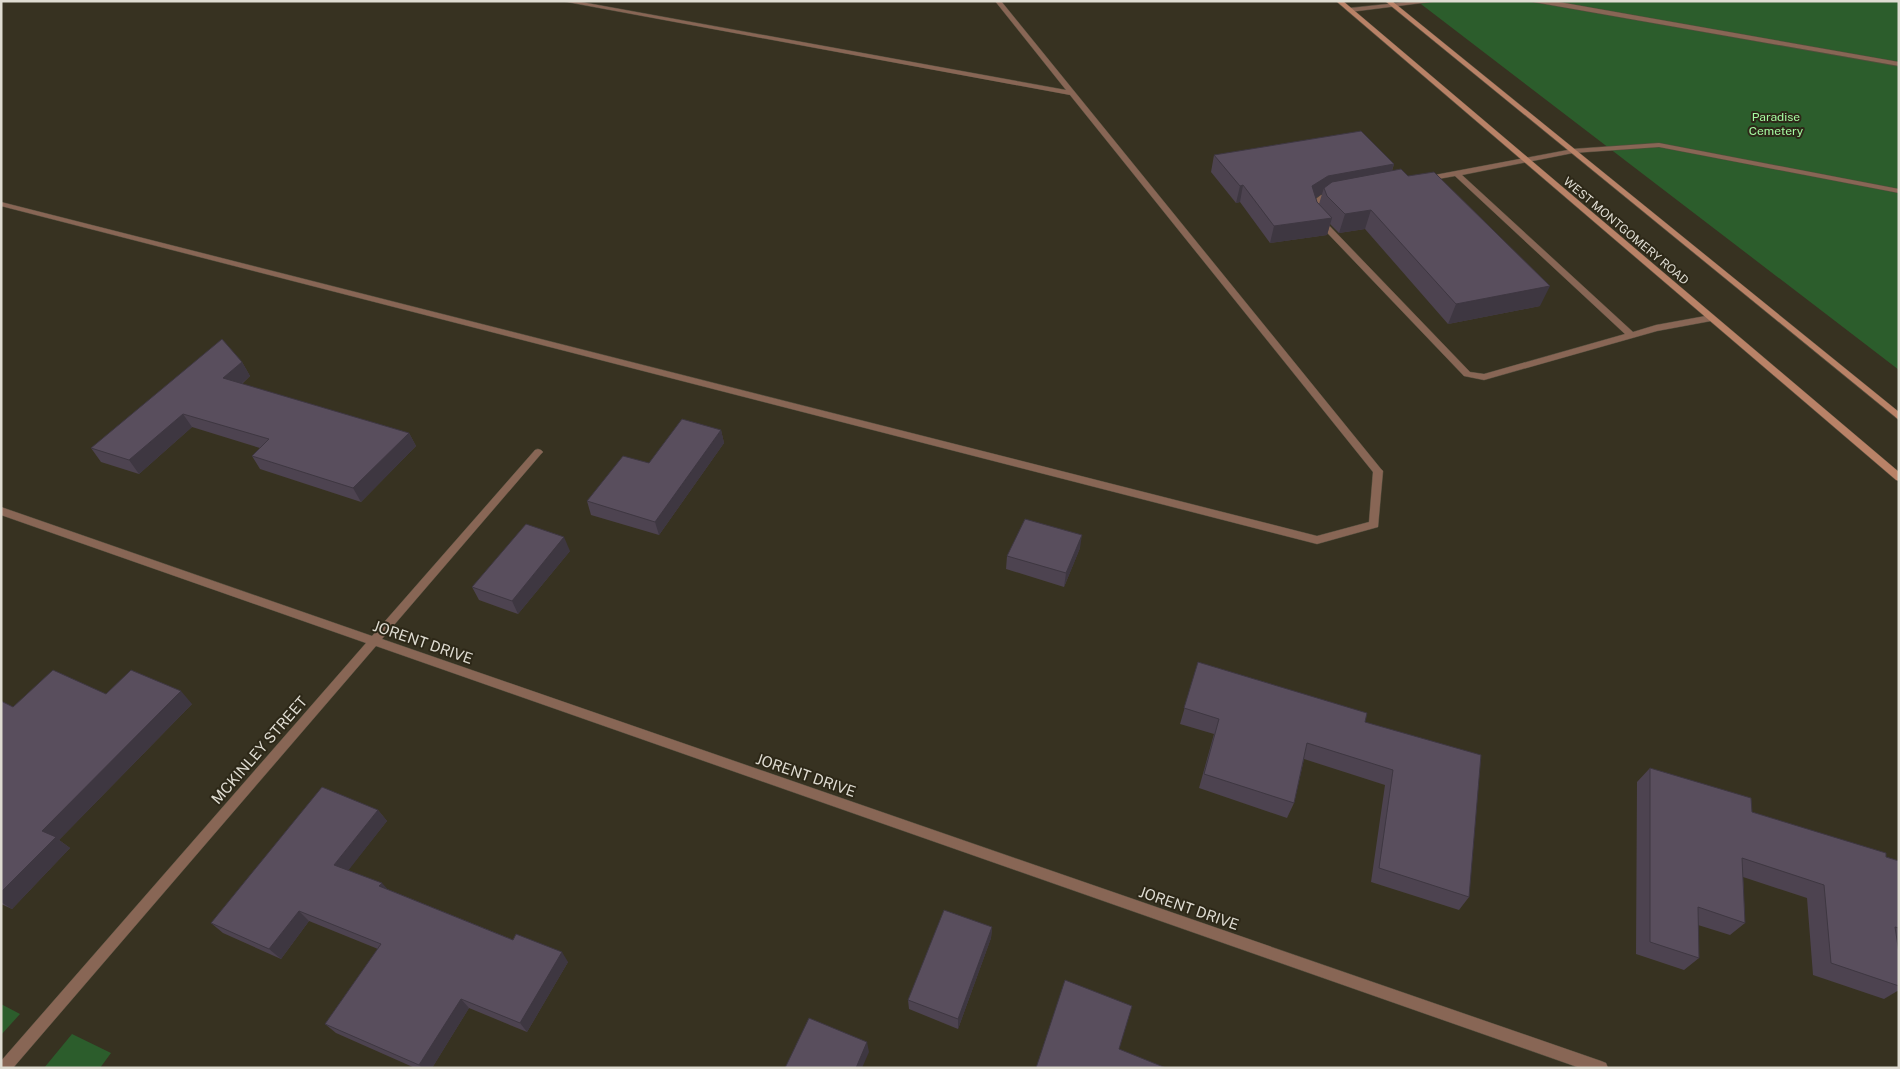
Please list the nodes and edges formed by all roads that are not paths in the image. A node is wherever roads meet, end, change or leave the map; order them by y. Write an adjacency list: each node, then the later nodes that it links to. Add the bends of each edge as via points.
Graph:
1 (565, 1): 9 (street)
2 (998, 1): 9 (street)
3 (1339, 1): 7 (main road, WEST MONTGOMERY ROAD)
4 (1435, 1): 6 (street)
5 (1532, 1): 8 (street)
6 (1390, 3): 7 (street); 10 (main road, WEST MONTGOMERY ROAD)
7 (1350, 10): 11 (main road, WEST MONTGOMERY ROAD)
8 (1899, 64)
9 (1072, 93): 16 (street, via 1378,471 1374,524 1317,540)
10 (1573, 152): 11 (street); 14 (street, via 1659,145); 19 (main road, WEST MONTGOMERY ROAD)
11 (1526, 160): 12 (street); 17 (main road, WEST MONTGOMERY ROAD)
12 (1457, 174): 13 (street); 18 (street)
13 (1422, 180)
14 (1899, 191)
15 (1344, 194): 18 (street, via 1324,197 1312,205 1317,217 1467,374 1484,377)
16 (1, 204)
17 (1711, 318): 18 (street); 21 (main road, WEST MONTGOMERY ROAD)
18 (1631, 335)
19 (1899, 417)
20 (538, 452): 23 (street, MCKINLEY STREET)
21 (1899, 478)
22 (1, 511): 23 (street, JORENT DRIVE)
23 (373, 642): 24 (street, MCKINLEY STREET); 25 (street, JORENT DRIVE)
24 (4, 1068)
25 (1600, 1068)

